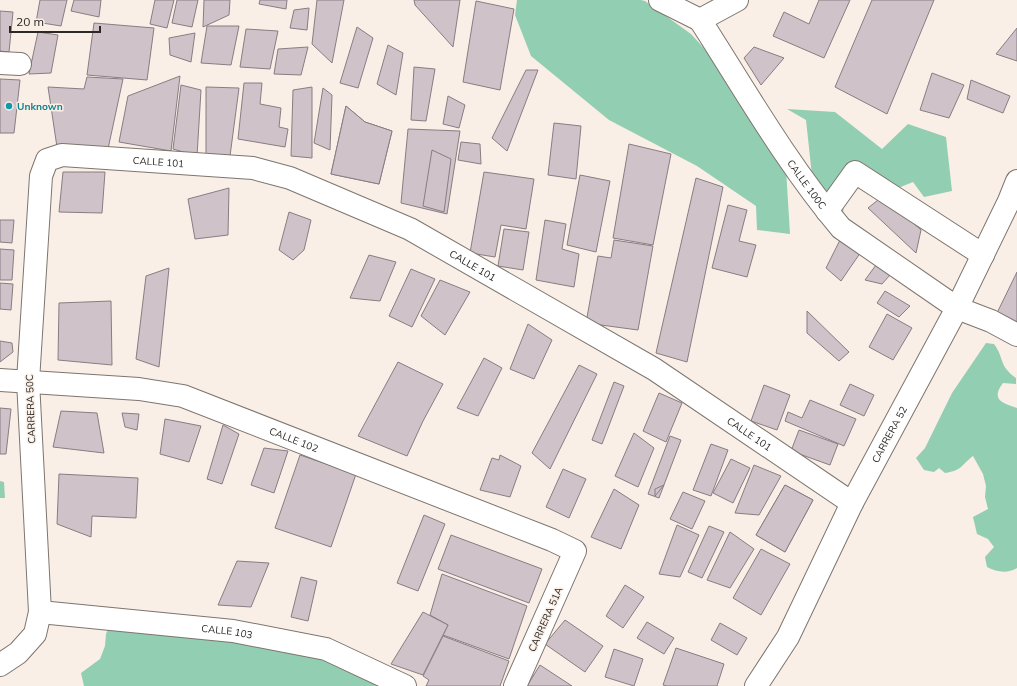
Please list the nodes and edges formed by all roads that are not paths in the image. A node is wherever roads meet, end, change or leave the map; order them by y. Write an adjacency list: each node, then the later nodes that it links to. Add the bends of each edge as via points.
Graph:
1 (660, 0): 3 (street)
2 (737, 0): 3 (street)
3 (700, 20): 6 (street, CALLE 100C, via 790,161)
4 (47, 160): 11 (street, CARRERA 50C, via 41,176); 12 (street, CALLE 101, via 62,155 253,168 290,178 410,229 654,369)
5 (1017, 181): 7 (street, CARRERA 52)
6 (827, 211): 7 (street, via 855,172); 8 (street, CALLE 100C, via 841,228)
7 (983, 255): 8 (street, CARRERA 52)
8 (957, 308): 9 (street, CALLE 100C); 12 (street, CARRERA 52)
9 (1017, 335)
10 (0, 380): 11 (street, CALLE 102)
11 (28, 381): 13 (street, CALLE 102, via 139,388 183,396); 14 (street, CARRERA 50C)
12 (852, 503): 18 (street, CARRERA 52, via 788,637)
13 (575, 551): 17 (street, CARRERA 51A)
14 (40, 612): 15 (street, CARRERA 50C, via 35,634 18,653); 16 (street, CALLE 103, via 233,631 326,649)
15 (0, 665)
16 (405, 686)
17 (515, 686)
18 (756, 686)

